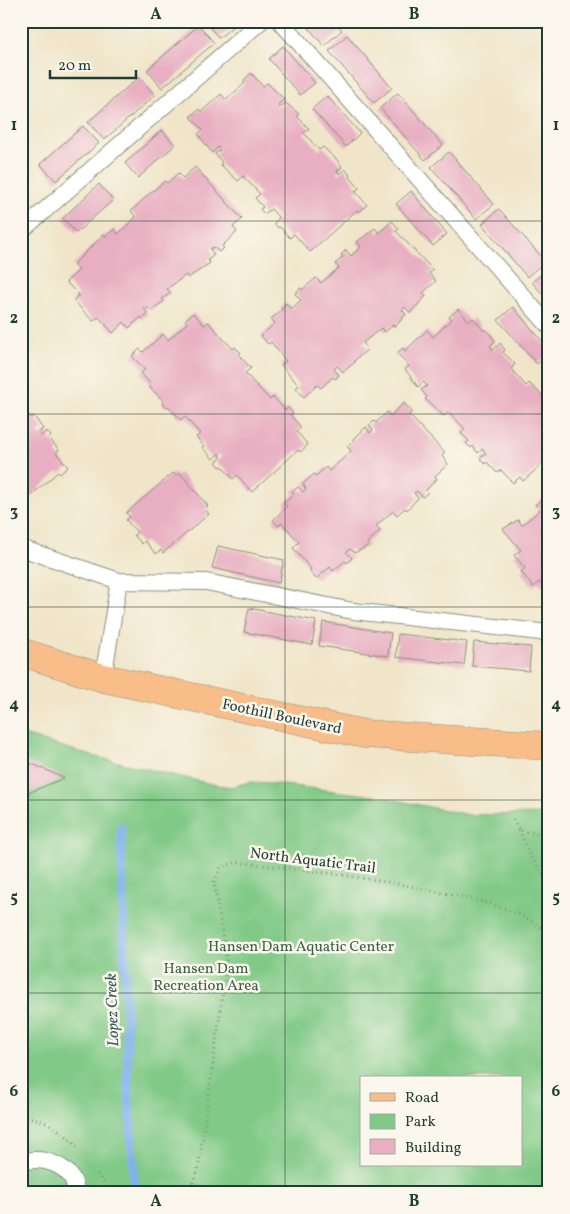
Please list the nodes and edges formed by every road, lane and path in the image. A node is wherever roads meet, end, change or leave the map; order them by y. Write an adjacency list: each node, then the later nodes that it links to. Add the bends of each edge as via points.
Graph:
1 (261, 21): 3 (lane)
2 (280, 21): 4 (lane)
3 (21, 231)
4 (549, 326)
5 (21, 548): 6 (lane)
6 (119, 581): 7 (lane, via 206,582 353,611); 9 (lane)
7 (549, 633)
8 (21, 652): 9 (main road, Foothill Boulevard)
9 (103, 678): 10 (main road, Foothill Boulevard, via 364,734)
10 (549, 746)
11 (513, 819): 12 (path)
12 (519, 830): 13 (path); 14 (path, via 531,858)
13 (549, 836)
14 (549, 882)
15 (549, 934): 19 (path, North Aquatic Trail, via 534,922 488,902 370,878 238,862 221,867 214,882 227,964 198,1170 192,1185)
16 (21, 1162): 17 (lane, via 46,1160 61,1167)
17 (73, 1185): 18 (lane)
18 (85, 1193)
19 (182, 1193)

